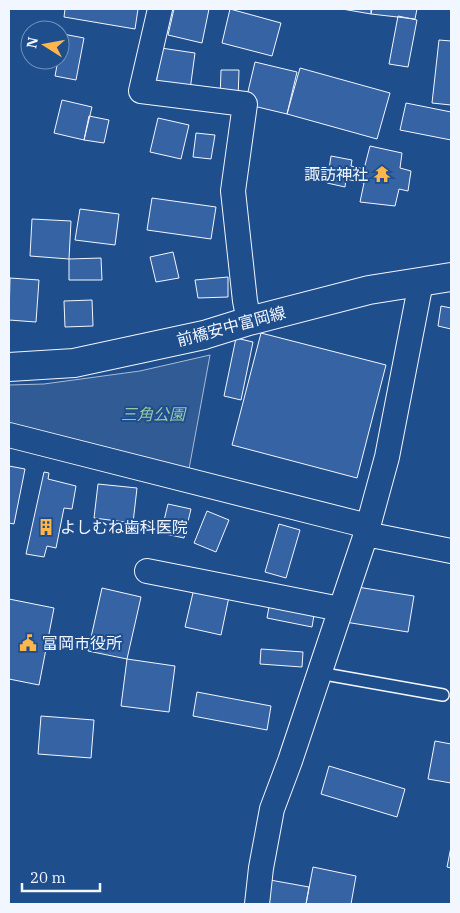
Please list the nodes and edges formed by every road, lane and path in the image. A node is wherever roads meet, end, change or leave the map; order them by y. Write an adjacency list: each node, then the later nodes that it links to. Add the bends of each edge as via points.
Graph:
1 (160, 9): 4 (street, via 141,91 245,104 233,191)
2 (451, 277): 3 (main road, 前橋安中富岡線)
3 (421, 282): 4 (main road, 前橋安中富岡線, via 369,290); 7 (street, via 387,458)
4 (249, 322): 5 (main road, 前橋安中富岡線, via 74,363)
5 (9, 367)
6 (9, 435): 7 (street)
7 (367, 530): 8 (street); 10 (street)
8 (451, 551)
9 (147, 571): 10 (street)
10 (340, 609): 11 (street)
11 (319, 673): 12 (lane); 13 (street, via 272,808)
12 (443, 695)
13 (257, 904)

